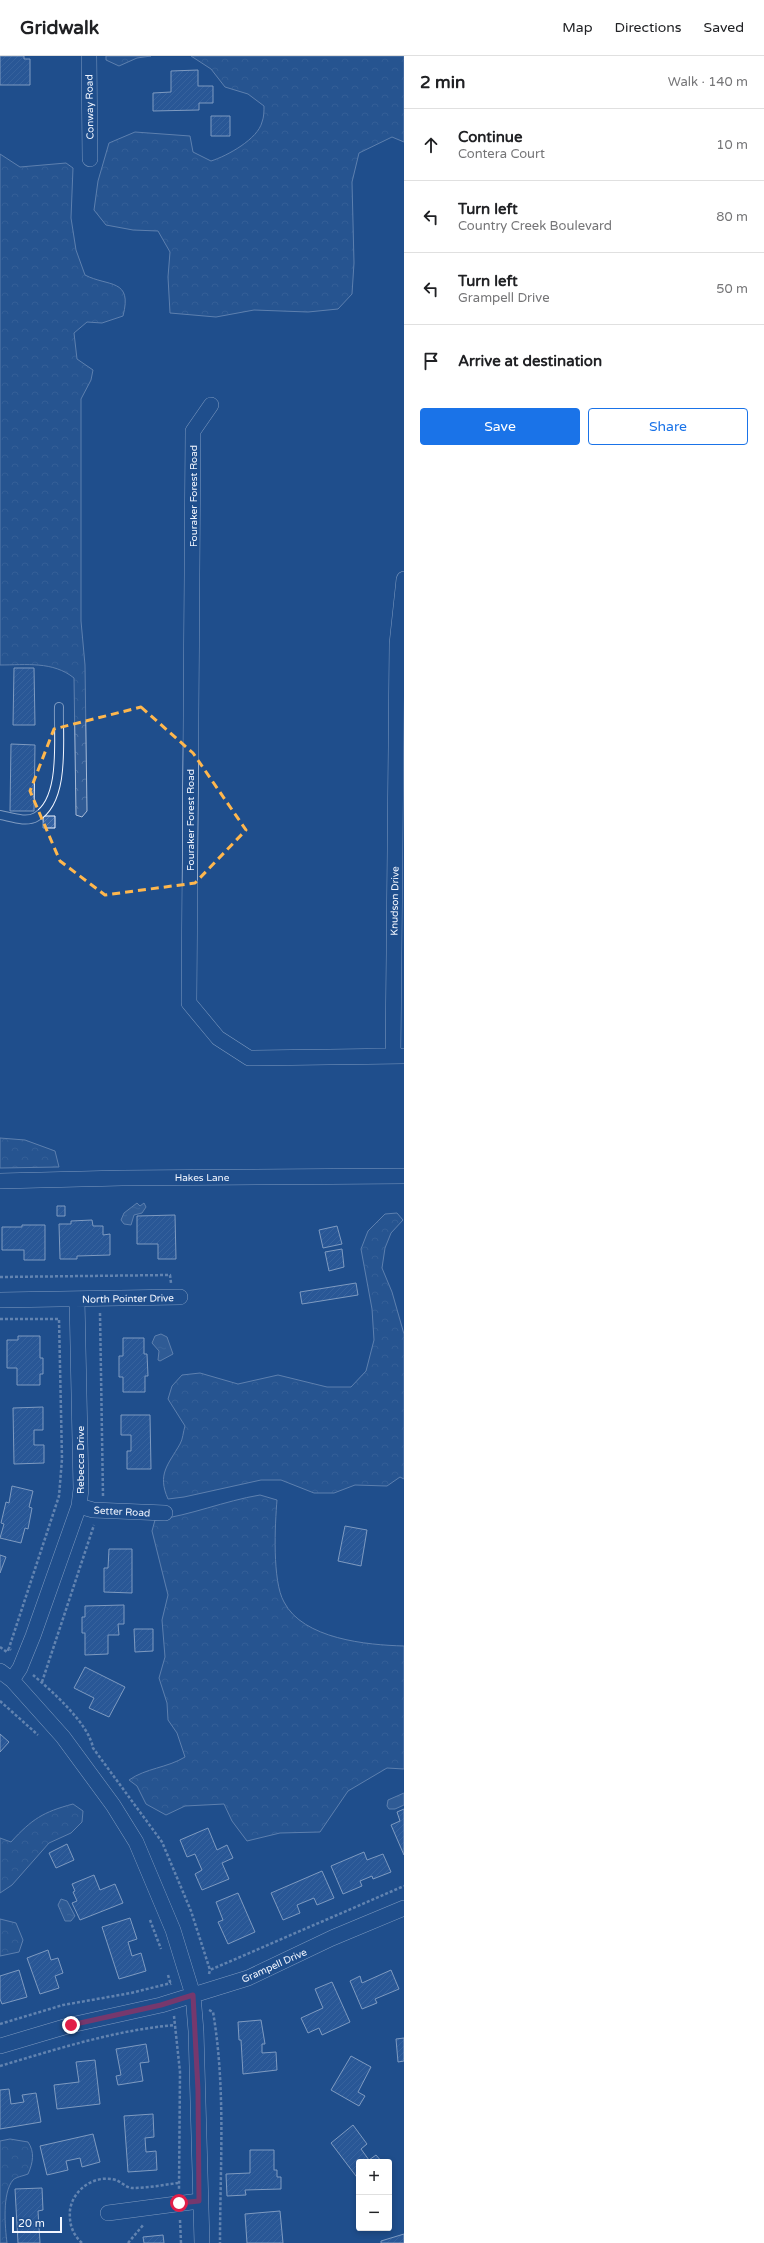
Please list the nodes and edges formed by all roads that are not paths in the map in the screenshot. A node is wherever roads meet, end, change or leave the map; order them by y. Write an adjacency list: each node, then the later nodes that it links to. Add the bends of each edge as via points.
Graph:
1 (89, 56): 2 (street, Conway Road)
2 (90, 159)
3 (211, 405): 7 (street, Fouraker Forest Road, via 193,431 189,1003 218,1038 249,1058)
4 (404, 579): 7 (street, Knudson Drive, via 397,644)
5 (60, 707): 6 (lane, via 57,786 49,806 36,817 25,819)
6 (0, 815)
7 (398, 1056)
8 (404, 1176): 9 (street, Hakes Lane)
9 (0, 1181)
10 (176, 1297): 11 (street, North Pointer Drive)
11 (77, 1299): 12 (street, North Pointer Drive); 13 (street, Rebecca Drive, via 81,1489)
12 (0, 1300)
13 (79, 1506): 14 (street, Setter Road, via 93,1510); 15 (street, Rebecca Drive, via 22,1662)
14 (165, 1513)
15 (6, 1676): 17 (street, via 63,1737 136,1842 173,1930)
16 (404, 1908): 17 (street, Grampell Drive, via 332,1938 248,1978)
17 (193, 1995): 18 (street, Grampell Drive, via 161,2005 71,2025); 19 (street, via 198,2090)
18 (0, 2046)
19 (199, 2201): 20 (street); 21 (street)
20 (108, 2213)
21 (202, 2243)

